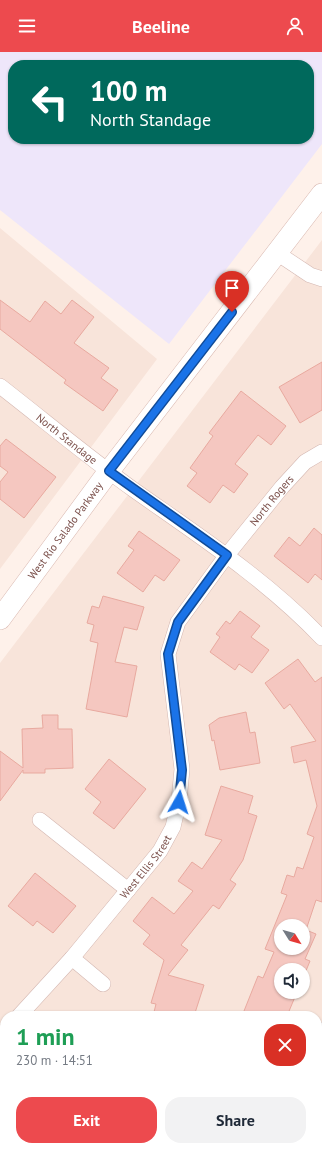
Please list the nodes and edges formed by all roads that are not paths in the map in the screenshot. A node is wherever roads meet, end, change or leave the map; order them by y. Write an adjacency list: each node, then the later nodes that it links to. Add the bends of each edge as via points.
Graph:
1 (322, 194): 2 (main road, West Rio Salado Parkway)
2 (277, 253): 3 (street, via 310,275); 6 (main road, West Rio Salado Parkway)
3 (322, 279)
4 (0, 386): 6 (street, North Standage)
5 (322, 452): 7 (street, North Rogers, via 305,462)
6 (109, 471): 7 (street, North Standage); 8 (main road, West Rio Salado Parkway)
7 (227, 555): 9 (street, North Standage); 11 (street, West Ellis Street, via 178,622 168,654 182,770 179,802 173,827 160,851)
8 (0, 619)
9 (322, 638)
10 (40, 820): 11 (street)
11 (128, 890): 12 (street, West Ellis Street)
12 (72, 958): 13 (street); 14 (street, West Ellis Street)
13 (103, 984)
14 (24, 1011)

